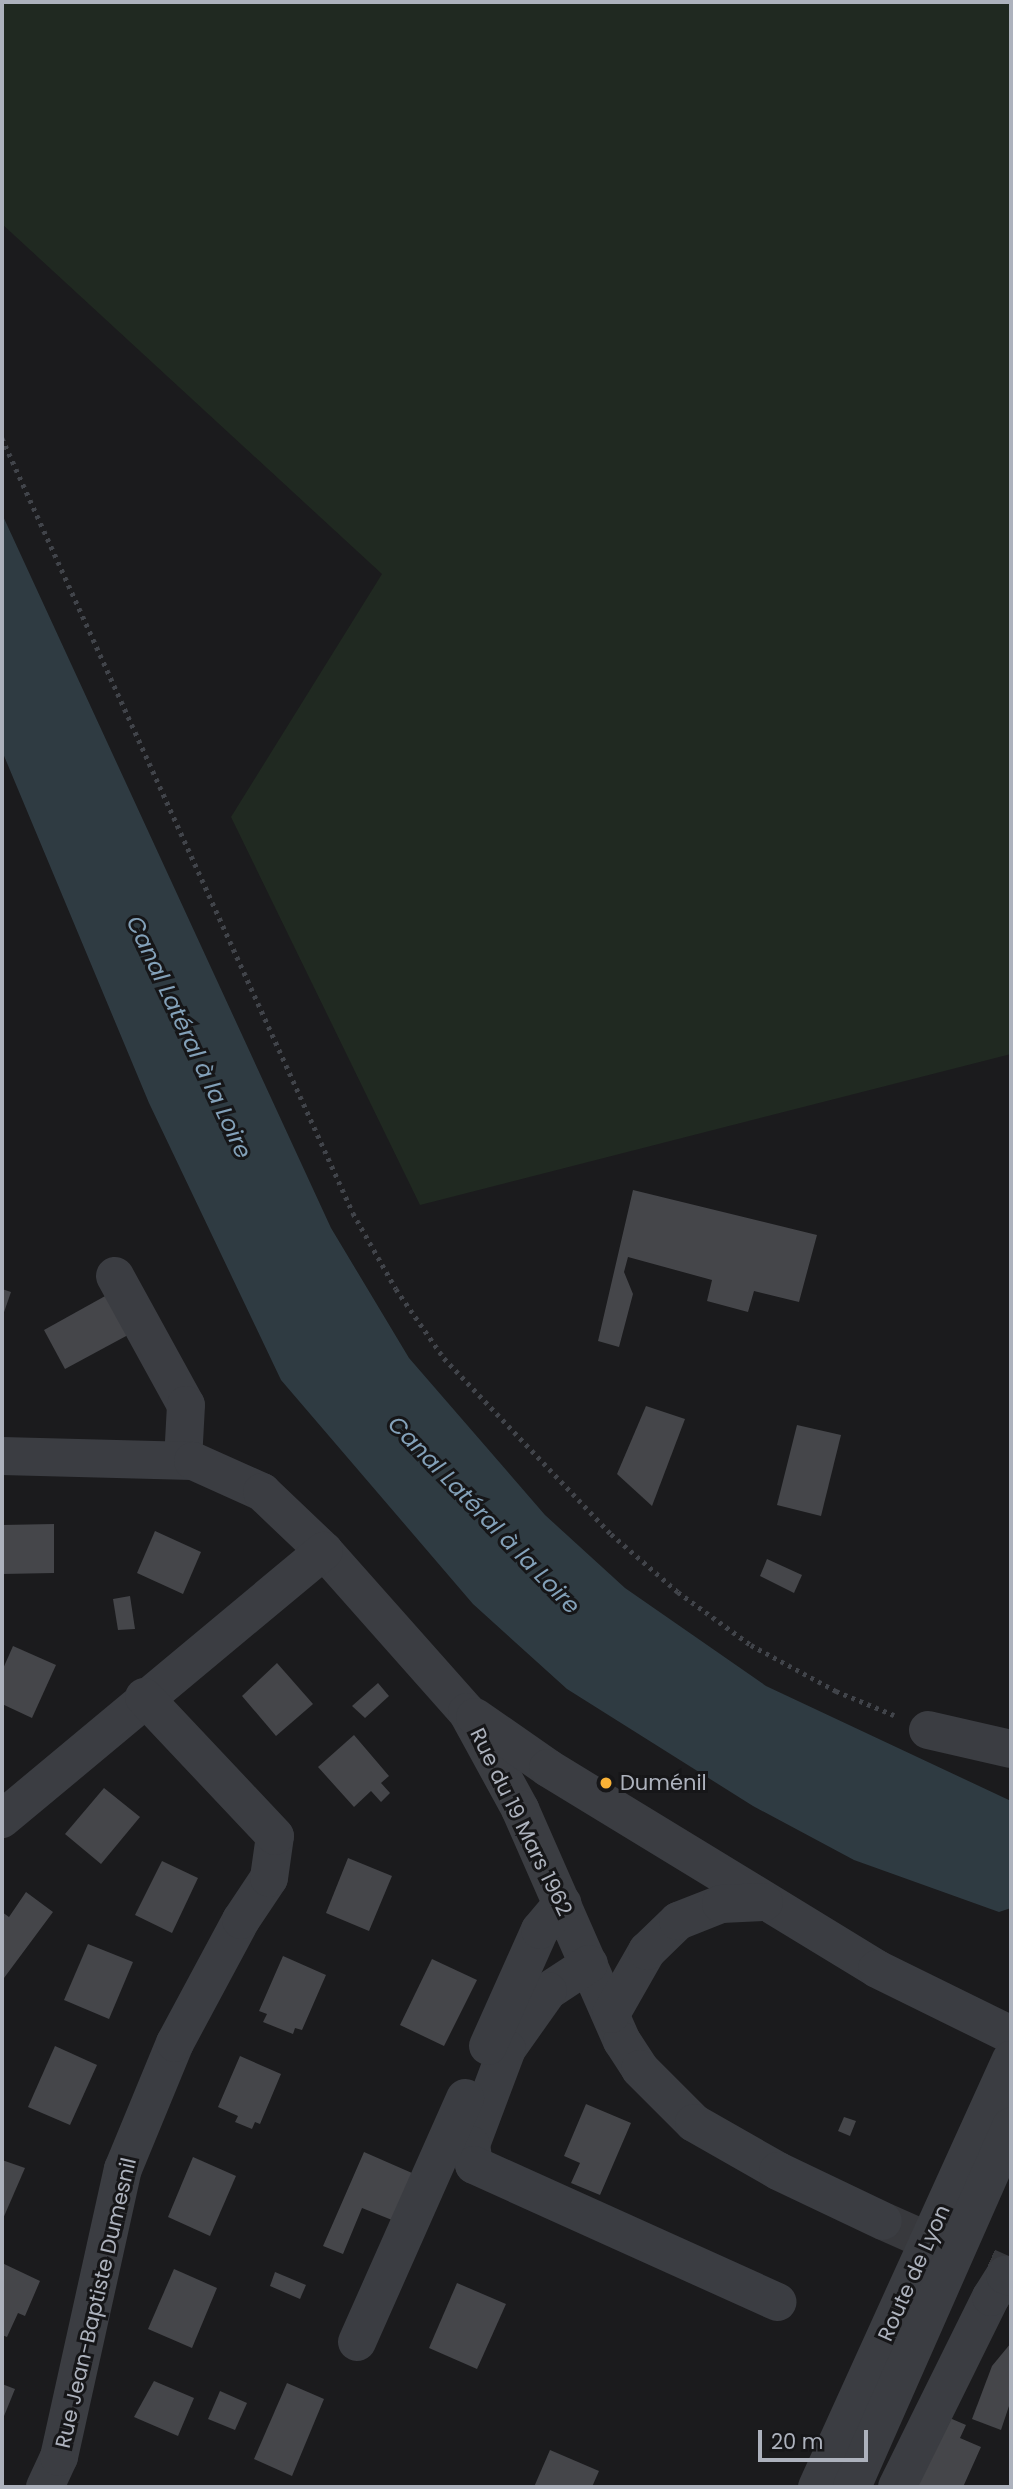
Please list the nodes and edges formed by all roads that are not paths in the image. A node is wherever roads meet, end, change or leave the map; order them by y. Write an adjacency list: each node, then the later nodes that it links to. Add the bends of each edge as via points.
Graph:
1 (115, 1276): 3 (street, via 186,1405)
2 (2, 1456): 3 (street, Rue du 19 Mars 1962)
3 (183, 1460): 4 (street, Rue du 19 Mars 1962, via 262,1492)
4 (324, 1551): 5 (street); 6 (street, Rue du 19 Mars 1962)
5 (144, 1697): 9 (street); 21 (street, Rue Jean-Baptiste Dumesnil, via 275,1836 269,1878 241,1920 175,2043 123,2169 60,2457)
6 (467, 1712): 10 (street, via 548,1768); 11 (street, Rue du 19 Mars 1962, via 520,1809)
7 (928, 1730): 8 (street)
8 (1011, 1749)
9 (2, 1819)
10 (764, 1902): 13 (street, via 721,1903 678,1921 646,1951); 14 (street, via 877,1969)
11 (562, 1903): 12 (street, Rue du 19 Mars 1962); 20 (street, via 540,1930)
12 (589, 1964): 13 (street, Rue du 19 Mars 1962); 19 (street, via 548,1991 507,2049 471,2145 474,2165)
13 (611, 2014): 17 (street, Rue du 19 Mars 1962, via 640,2069 694,2123 778,2171)
14 (1011, 2035)
15 (1011, 2060): 22 (street, Route de Lyon)
16 (1011, 2127): 23 (street)
17 (883, 2221)
18 (1008, 2276): 24 (street, via 940,2394)
19 (778, 2302)
20 (356, 2342)
21 (45, 2487)
22 (817, 2487)
23 (852, 2487)
24 (897, 2487)

